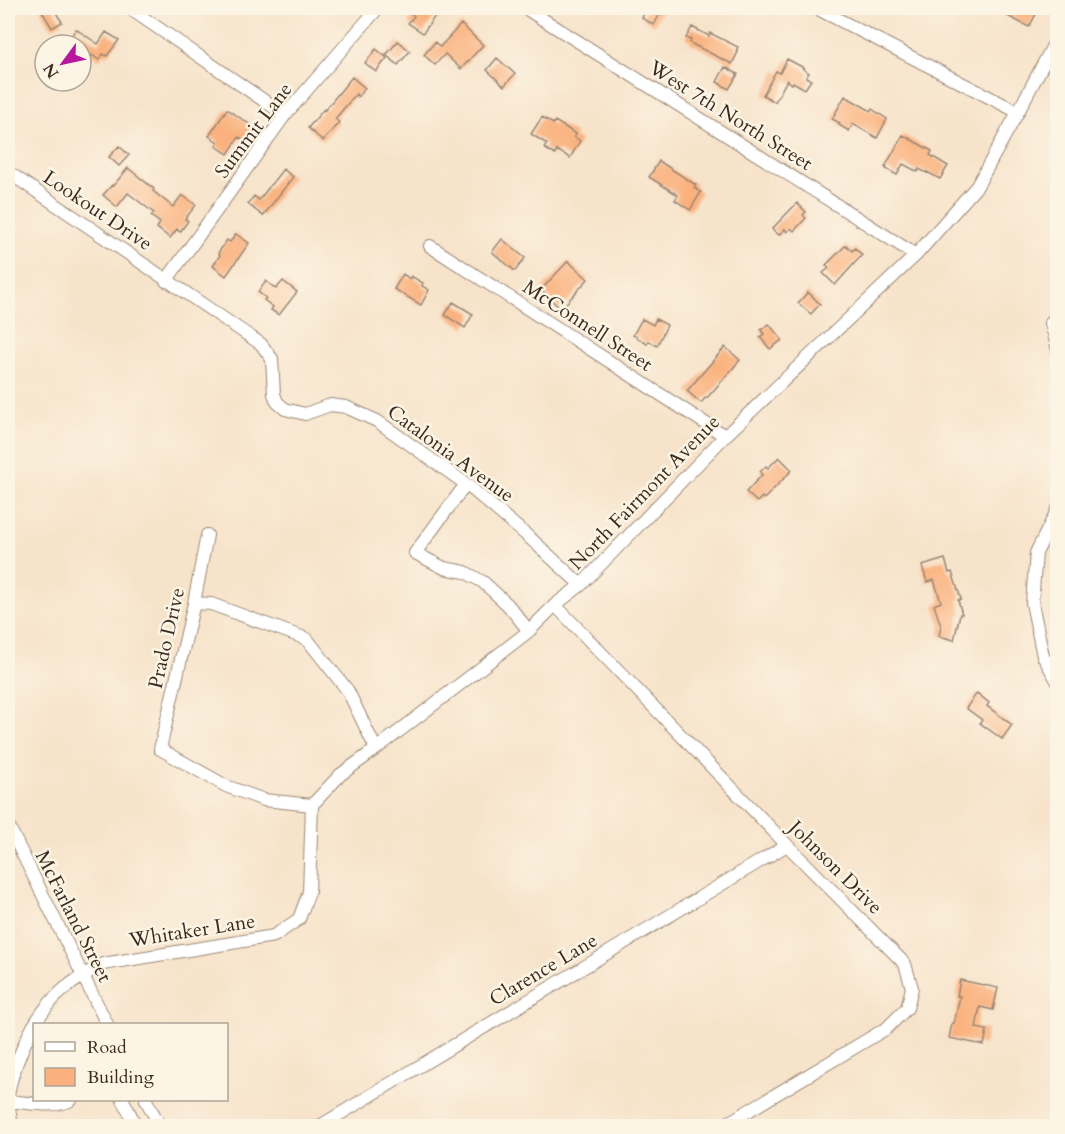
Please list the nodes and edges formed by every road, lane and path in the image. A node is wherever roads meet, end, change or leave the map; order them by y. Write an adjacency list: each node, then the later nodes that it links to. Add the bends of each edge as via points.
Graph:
1 (129, 8): 7 (street)
2 (378, 8): 7 (street, Summit Lane)
3 (525, 8): 10 (street, West 7th North Street)
4 (816, 8): 6 (street)
5 (1058, 36): 6 (street, North Fairmont Avenue)
6 (1018, 112): 10 (street, North Fairmont Avenue, via 977,186)
7 (285, 115): 11 (street, Summit Lane)
8 (8, 172): 11 (street, Lookout Drive)
9 (430, 246): 14 (street, McConnell Street)
10 (916, 255): 14 (street, North Fairmont Avenue)
11 (166, 281): 15 (street, Catalonia Avenue, via 261,344 272,359 274,394 285,409 305,414 330,405 346,407 377,421)
12 (1058, 312): 13 (street, via 1051,323)
13 (1058, 350)
14 (725, 436): 18 (street, North Fairmont Avenue)
15 (466, 484): 18 (street, Catalonia Avenue); 21 (street, via 415,553 483,582)
16 (1058, 509): 22 (street, via 1036,553 1032,603 1043,656)
17 (207, 535): 19 (street, Prado Drive)
18 (581, 585): 20 (street, North Fairmont Avenue)
19 (194, 603): 23 (street, via 211,604 307,639 348,691); 24 (street, Prado Drive, via 160,749 226,786 264,800)
20 (555, 606): 21 (street, North Fairmont Avenue); 26 (street, Johnson Drive)
21 (529, 631): 23 (street, North Fairmont Avenue)
22 (1058, 682)
23 (376, 749): 24 (street, North Fairmont Avenue, via 340,775)
24 (312, 805): 27 (street, Whitaker Lane, via 309,892 299,919 274,936 103,964)
25 (8, 825): 27 (street, McFarland Street)
26 (787, 845): 38 (street, Clarence Lane); 39 (street, Johnson Drive, via 905,964 912,988 907,1008 887,1028)
27 (82, 976): 28 (street, Whitaker Lane, via 57,994); 29 (street, McFarland Street)
28 (36, 1023)
29 (106, 1023)
30 (33, 1029): 31 (street, Whitaker Lane, via 15,1066)
31 (8, 1101): 32 (street); 35 (street)
32 (69, 1101)
33 (124, 1101): 36 (street)
34 (147, 1101): 37 (street)
35 (12, 1126)
36 (136, 1126)
37 (160, 1126)
38 (320, 1126)
39 (723, 1126)

